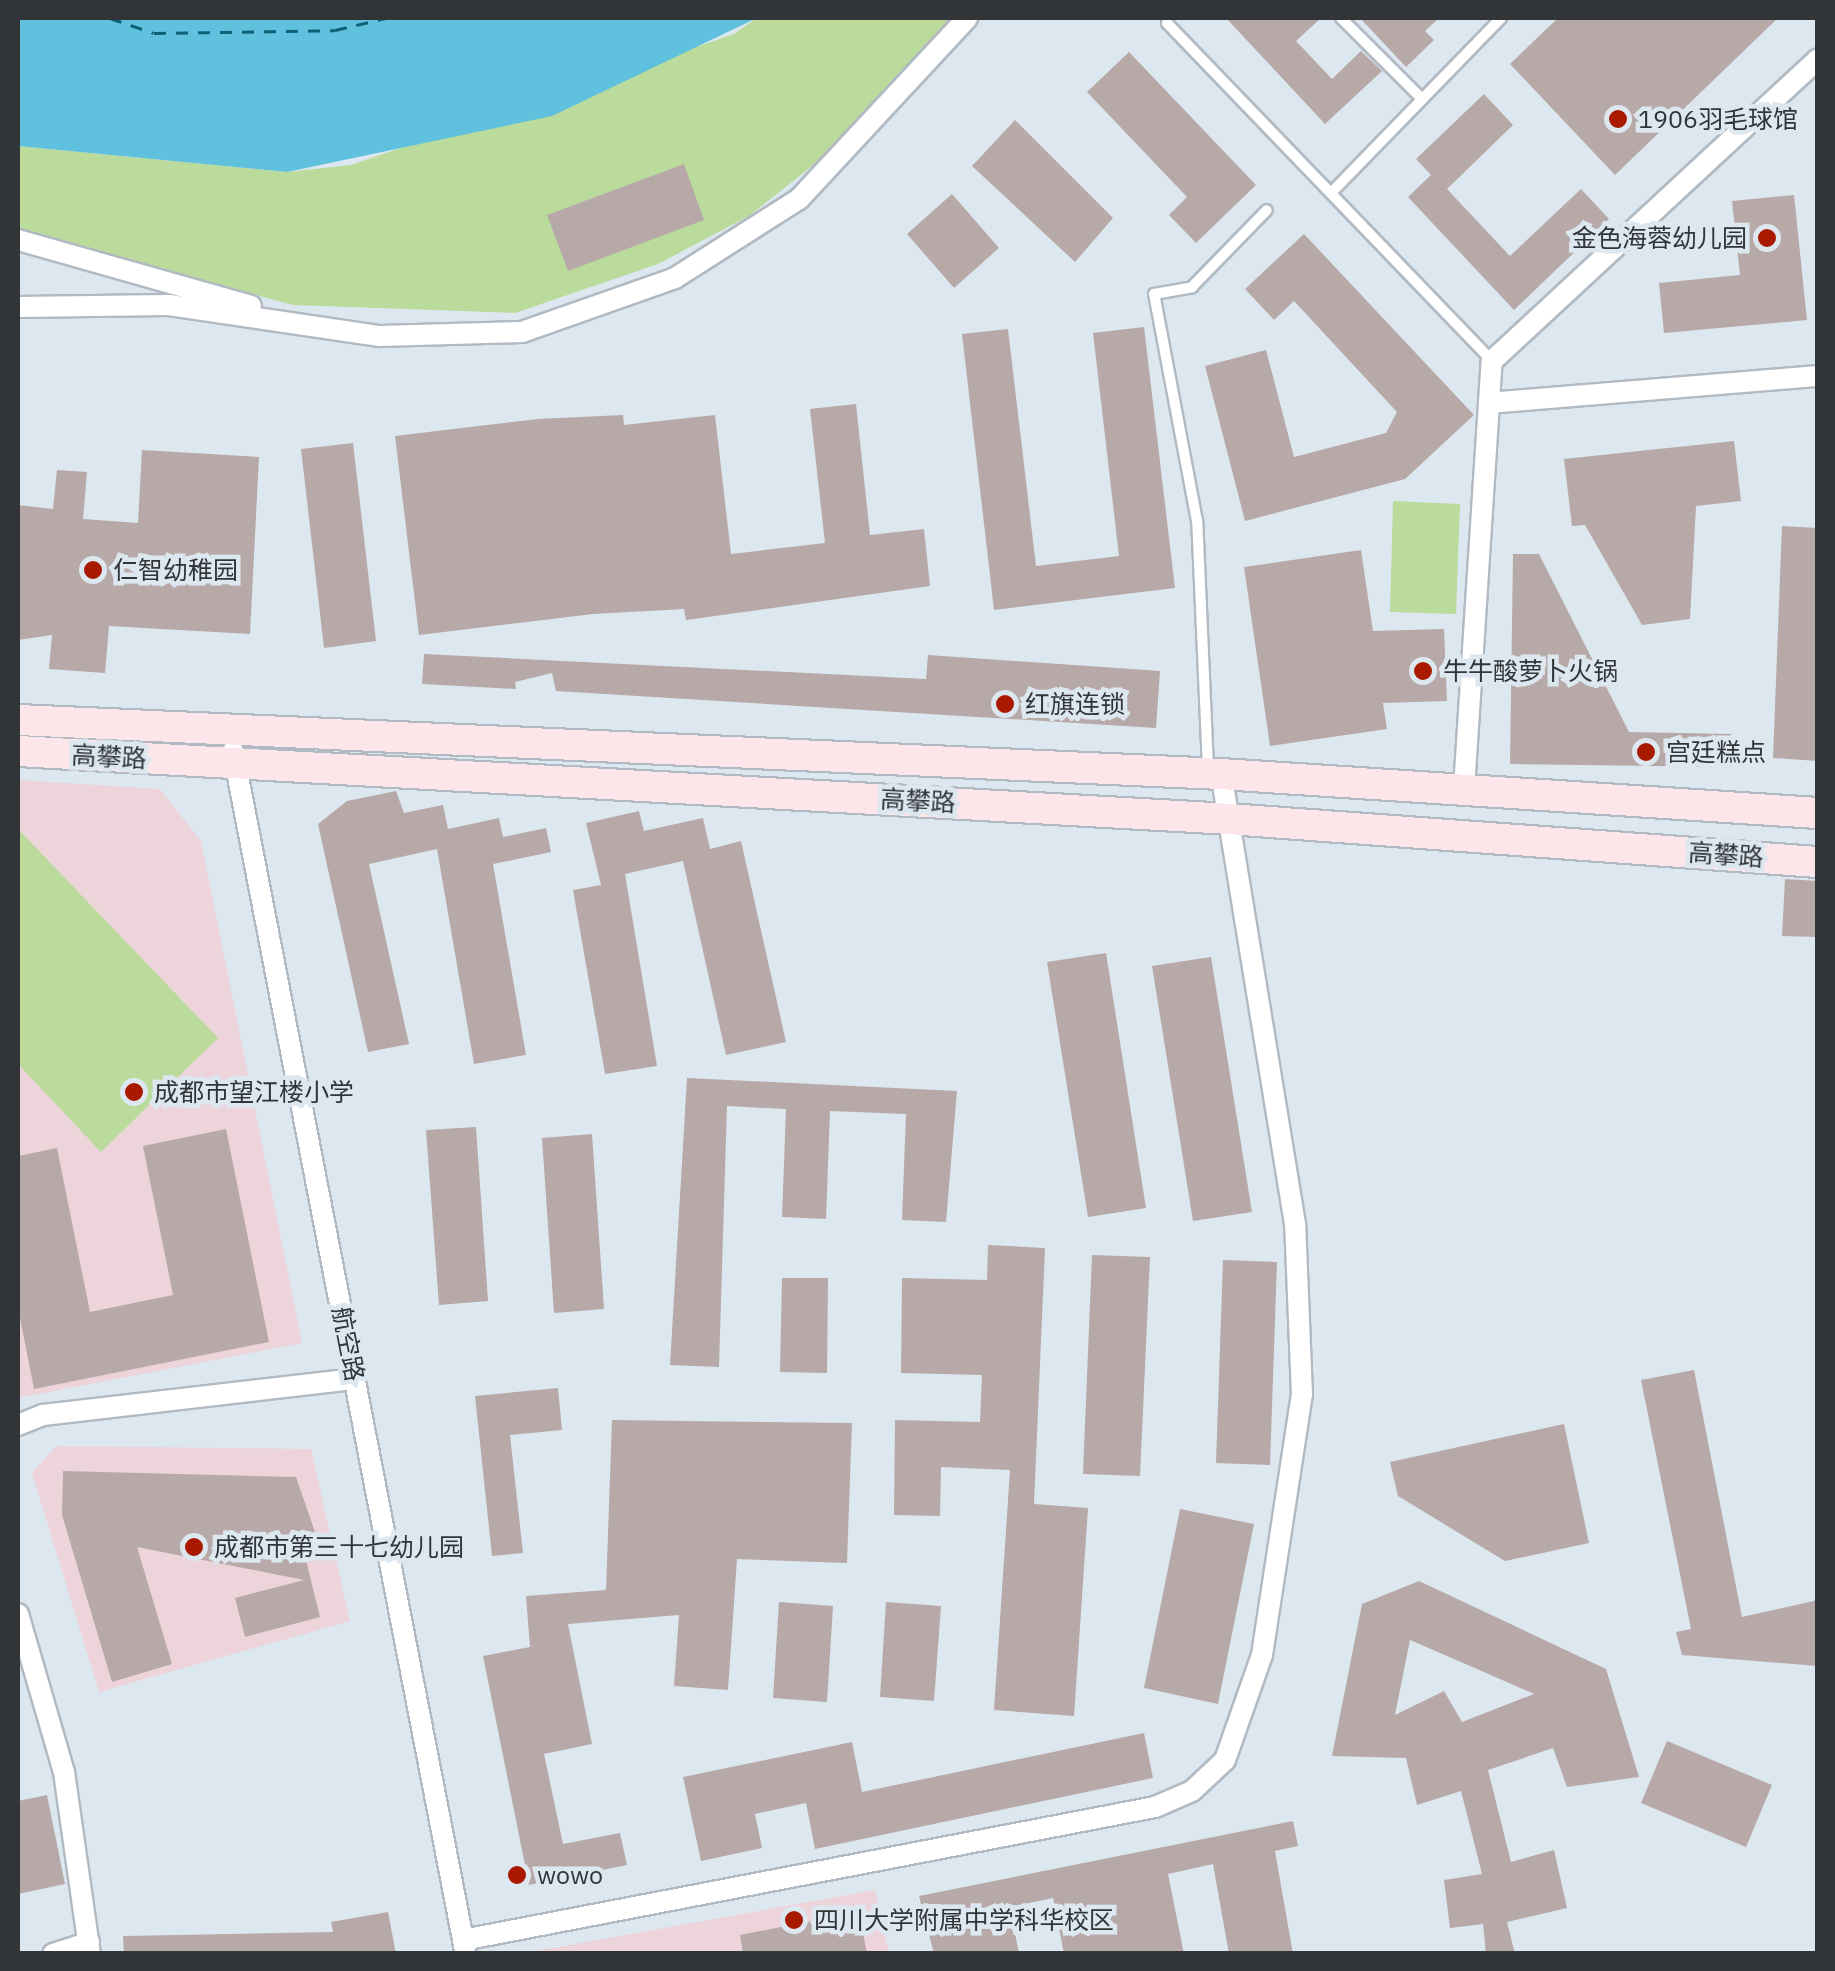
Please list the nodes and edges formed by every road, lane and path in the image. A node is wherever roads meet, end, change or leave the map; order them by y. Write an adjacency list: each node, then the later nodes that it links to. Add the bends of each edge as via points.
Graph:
1 (966, 18): 11 (street, via 799,199 675,278 522,332 380,336)
2 (1341, 18): 6 (lane)
3 (1501, 18): 6 (lane)
4 (1167, 23): 7 (lane)
5 (1818, 59): 12 (street)
6 (1422, 99): 7 (lane)
7 (1331, 193): 12 (lane)
8 (1268, 210): 18 (lane, via 1192,287 1154,294 1196,521)
9 (18, 240): 11 (street)
10 (18, 307): 11 (street, via 169,305)
11 (290, 320)
12 (1492, 361): 14 (street)
13 (1818, 376): 14 (street)
14 (1489, 403): 19 (street)
15 (18, 720): 16 (main road, 高攀路)
16 (233, 749): 17 (main road, 高攀路); 18 (main road, 高攀路); 21 (main road, 高攀路); 23 (street, 航空路)
17 (18, 752)
18 (1215, 774): 19 (main road, 高攀路); 21 (street)
19 (1464, 789): 20 (main road, 高攀路)
20 (1818, 813)
21 (1229, 819): 22 (main road, 高攀路); 26 (street, via 1295,1224 1302,1396 1262,1655 1225,1760 1192,1791 1155,1808)
22 (1818, 862)
23 (355, 1380): 24 (street, via 43,1415); 26 (street, 航空路)
24 (18, 1425)
25 (18, 1614): 27 (street, via 64,1772)
26 (465, 1947)
27 (89, 1948): 28 (street)
28 (53, 1954)

